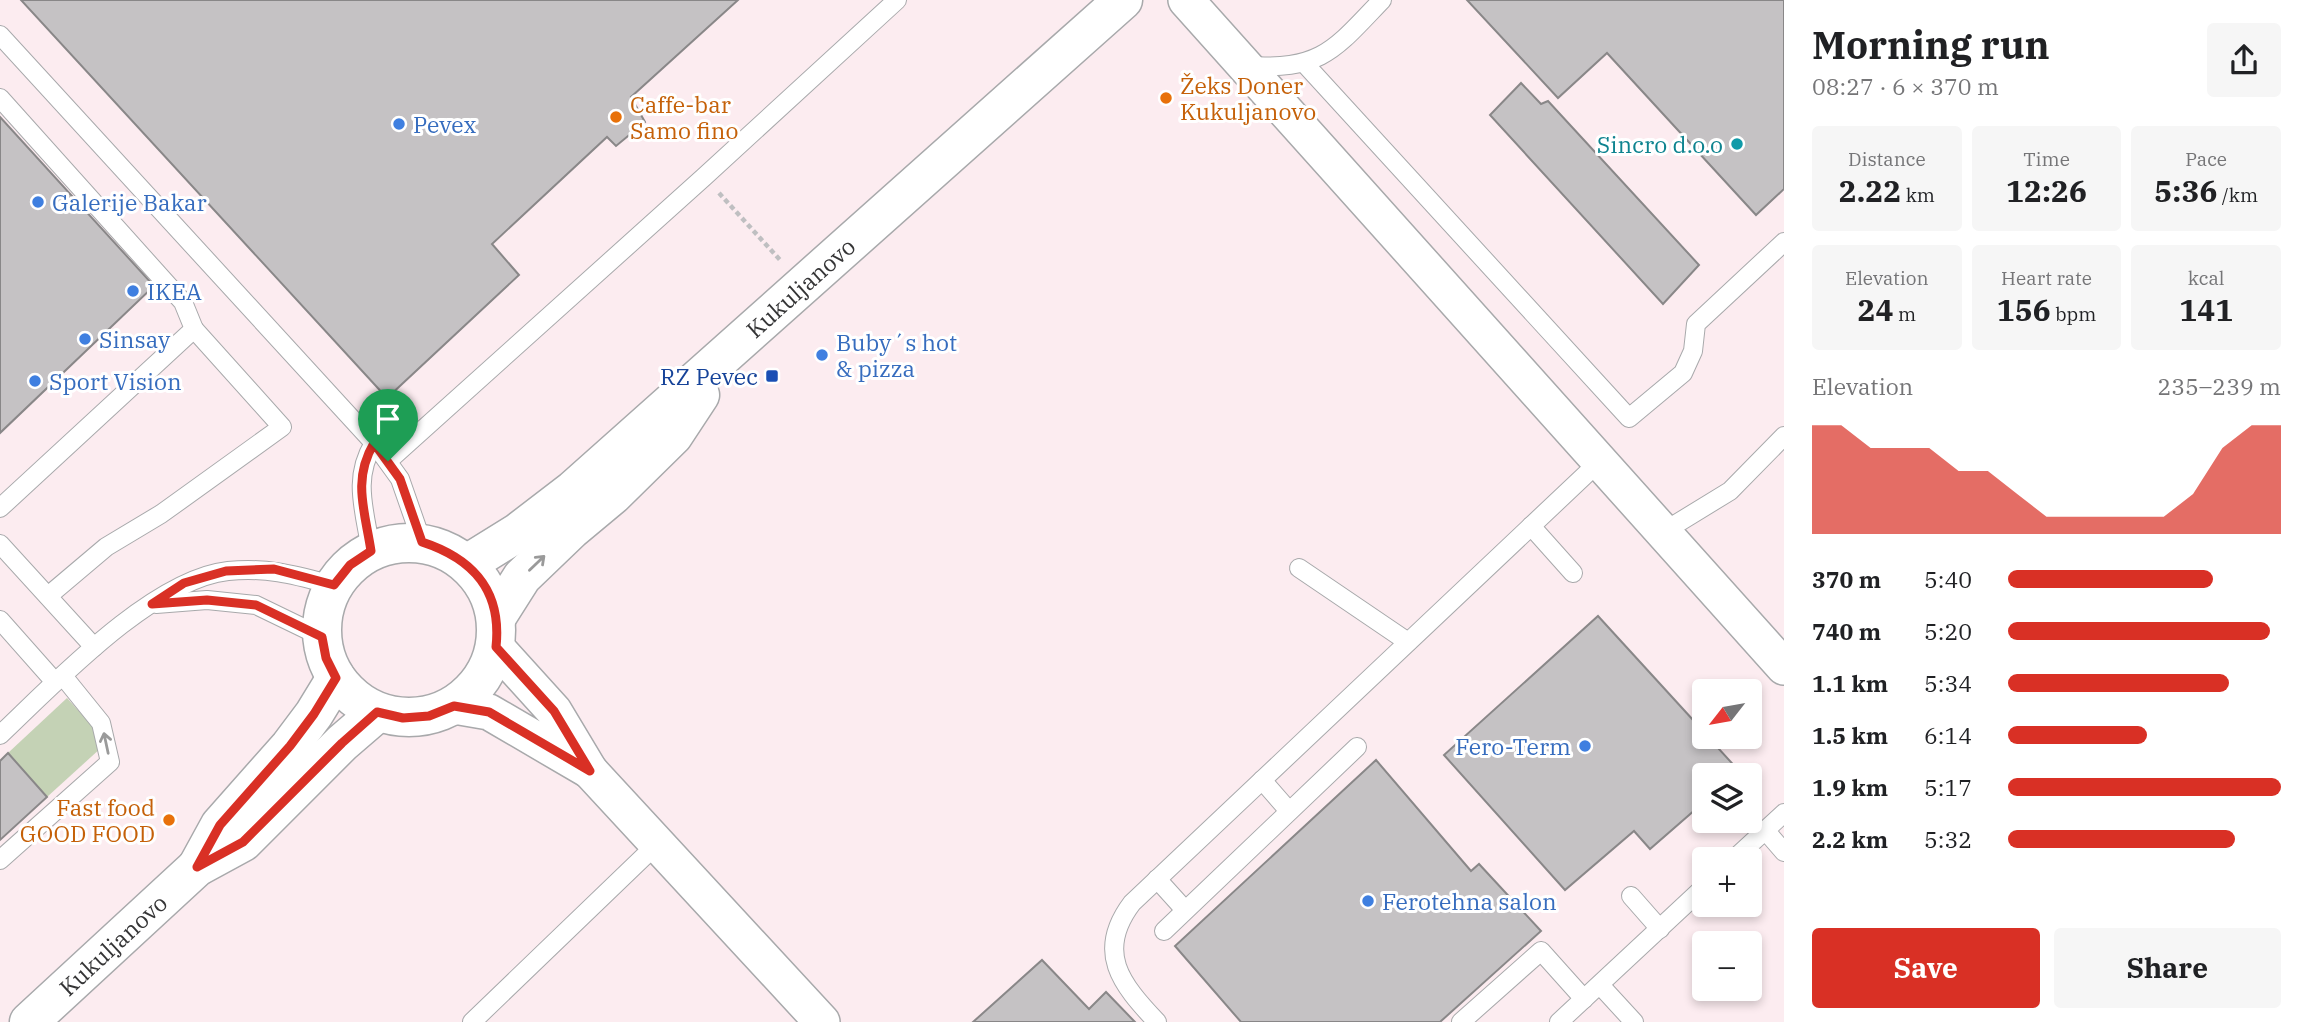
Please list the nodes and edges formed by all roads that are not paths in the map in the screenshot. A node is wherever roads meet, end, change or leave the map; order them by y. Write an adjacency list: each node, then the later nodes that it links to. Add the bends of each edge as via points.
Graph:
1 (897, 0): 14 (lane)
2 (1123, 0): 11 (main road, Kukuljanovo)
3 (1186, 0): 7 (street)
4 (1382, 0): 6 (lane, via 1321,58)
5 (0, 35): 13 (lane)
6 (1304, 63): 7 (lane); 9 (lane, via 1629,418 1683,373 1693,351 1696,324)
7 (1245, 65): 15 (street)
8 (0, 98): 10 (lane, via 183,302)
9 (1784, 242)
10 (194, 329): 16 (lane); 26 (lane, via 282,426 106,548)
11 (725, 355): 22 (main road, Kukuljanovo, via 573,491); 29 (main road, one-way to 11, via 522,578 673,436)
12 (1784, 436): 18 (lane, via 1730,491)
13 (374, 443): 14 (lane); 21 (lane, via 360,476)
14 (388, 461): 19 (lane, via 400,479)
15 (1600, 461): 17 (lane); 18 (street)
16 (0, 508)
17 (1531, 526): 24 (lane); 31 (lane)
18 (1663, 532): 33 (street)
19 (422, 542): 21 (main road); 22 (main road)
20 (0, 544): 26 (lane)
21 (371, 551): 25 (main road, via 350,565)
22 (467, 564): 29 (main road, via 487,588)
23 (1299, 568): 31 (lane)
24 (1573, 573)
25 (334, 585): 27 (lane, via 274,569 226,571 184,583); 30 (main road, via 322,618)
26 (48, 596): 32 (lane)
27 (152, 604): 30 (lane, via 207,600 256,605); 32 (lane)
28 (0, 620): 35 (lane)
29 (496, 632): 36 (main road, via 487,670 473,691); 40 (street, via 554,711)
30 (322, 637): 34 (main road)
31 (1408, 642): 41 (lane)
32 (93, 647): 35 (lane)
33 (1784, 667)
34 (336, 678): 37 (main road, via 354,698); 49 (main road, via 290,746 220,825)
35 (59, 679): 38 (lane); 48 (lane, one-way to 35, via 110,762 101,723)
36 (454, 706): 37 (main road, via 429,716 403,718); 40 (street, via 489,712)
37 (377, 712): 49 (main road, via 243,842)
38 (0, 735)
39 (1357, 747): 42 (lane)
40 (590, 771): 45 (street)
41 (1262, 780): 42 (lane); 50 (lane)
42 (1289, 811): 53 (lane)
43 (1784, 813): 44 (lane)
44 (1765, 830): 46 (lane); 47 (lane)
45 (657, 844): 59 (lane); 60 (street)
46 (1747, 847)
47 (1784, 852)
48 (0, 860)
49 (197, 867): 58 (main road, Kukuljanovo)
50 (1157, 879): 53 (lane); 61 (lane, via 1120,919 1114,937 1121,978)
51 (1631, 896): 54 (lane)
52 (1692, 898): 54 (lane)
53 (1185, 910): 55 (lane)
54 (1660, 929): 56 (lane)
55 (1164, 931)
56 (1600, 985): 57 (lane); 64 (lane)
57 (1584, 999): 62 (lane, via 1541,951); 63 (lane)
58 (29, 1022)
59 (472, 1022)
60 (822, 1022)
61 (1157, 1022)
62 (1461, 1022)
63 (1559, 1022)
64 (1634, 1022)

